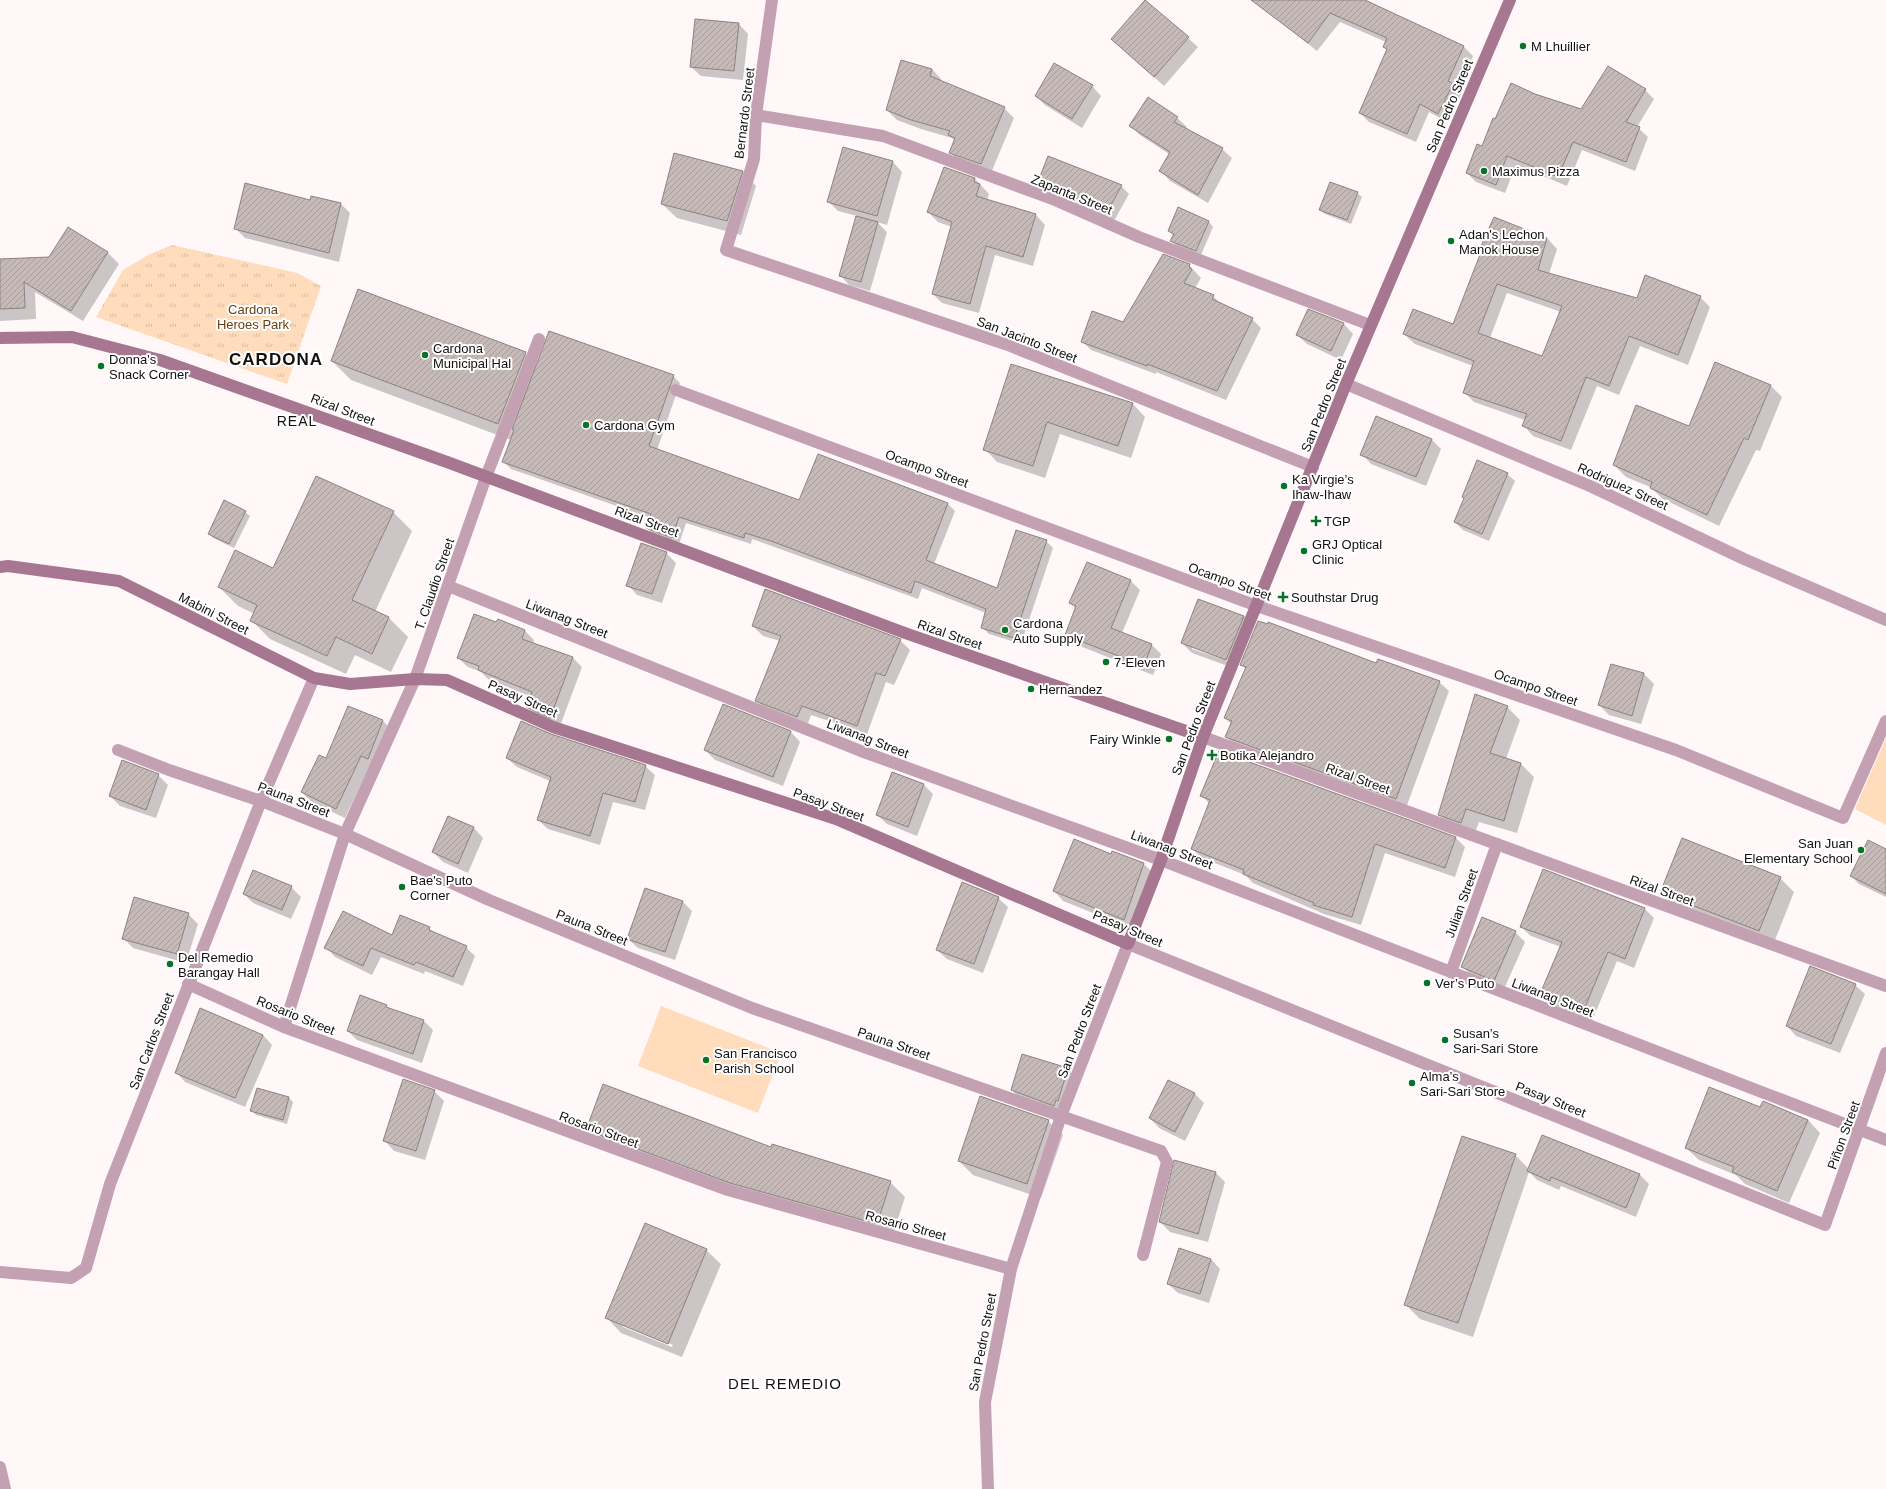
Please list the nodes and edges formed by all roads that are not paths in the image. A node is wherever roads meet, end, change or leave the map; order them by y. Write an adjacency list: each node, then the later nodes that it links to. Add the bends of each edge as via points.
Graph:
1 (772, 0): 3 (street, Bernardo Street)
2 (1510, 0): 5 (main road, San Pedro Street)
3 (756, 116): 4 (street, Bernardo Street, via 754,159); 5 (street, Zapanta Street, via 883,136 1055,200 1139,237)
4 (726, 250): 10 (street, San Jacinto Street, via 1008,345)
5 (1370, 326): 8 (main road, San Pedro Street)
6 (0, 338): 11 (main road, Rizal Street, via 72,337 160,360)
7 (539, 340): 11 (street, T. Claudio Street)
8 (1346, 384): 10 (main road, San Pedro Street); 15 (street, Rodriguez Street, via 1590,486 1744,559)
9 (676, 390): 14 (street, Ocampo Street)
10 (1313, 467): 14 (main road, San Pedro Street)
11 (486, 477): 13 (street, T. Claudio Street); 19 (main road, Rizal Street, via 905,634)
12 (0, 567): 16 (main road, Mabini Street, via 119,581)
13 (448, 586): 17 (street, T. Claudio Street); 24 (street, Liwanag Street, via 861,751)
14 (1257, 606): 18 (street, Ocampo Street, via 1676,750 1843,818); 19 (main road, San Pedro Street)
15 (1886, 620)
16 (314, 678): 17 (main road, Mabini Street, via 350,684); 21 (street, San Carlos Street)
17 (415, 679): 22 (street, T. Claudio Street); 25 (main road, Pasay Street, via 446,680 553,727 836,819)
18 (1886, 721)
19 (1203, 737): 23 (street, Rizal Street); 24 (main road, San Pedro Street)
20 (118, 750): 21 (street, Pauna Street)
21 (261, 801): 22 (street, Pauna Street); 27 (street, San Carlos Street)
22 (344, 834): 29 (street, T. Claudio Street); 31 (street, Pauna Street, via 489,900 752,1008)
23 (1497, 844): 26 (street, Julian Street); 28 (street, Rizal Street)
24 (1162, 860): 25 (main road, San Pedro Street); 26 (street, Liwanag Street)
25 (1128, 944): 31 (street, San Pedro Street); 34 (street, Pasay Street)
26 (1451, 972): 32 (street, Liwanag Street)
27 (188, 984): 29 (street, Rosario Street); 37 (street, San Carlos Street, via 110,1184 86,1268 71,1278)
28 (1886, 986)
29 (284, 1027): 36 (street, Rosario Street, via 728,1190)
30 (1886, 1053): 32 (street, Piñon Street)
31 (1061, 1116): 35 (street, Pauna Street, via 1161,1151 1167,1162); 36 (street, San Pedro Street)
32 (1860, 1131): 33 (street, Liwanag Street); 34 (street, Piñon Street)
33 (1886, 1140)
34 (1825, 1225)
35 (1143, 1255)
36 (1011, 1269): 40 (street, San Pedro Street, via 985,1402)
37 (0, 1272)
38 (0, 1468): 39 (street)
39 (4, 1489)
40 (988, 1489)

